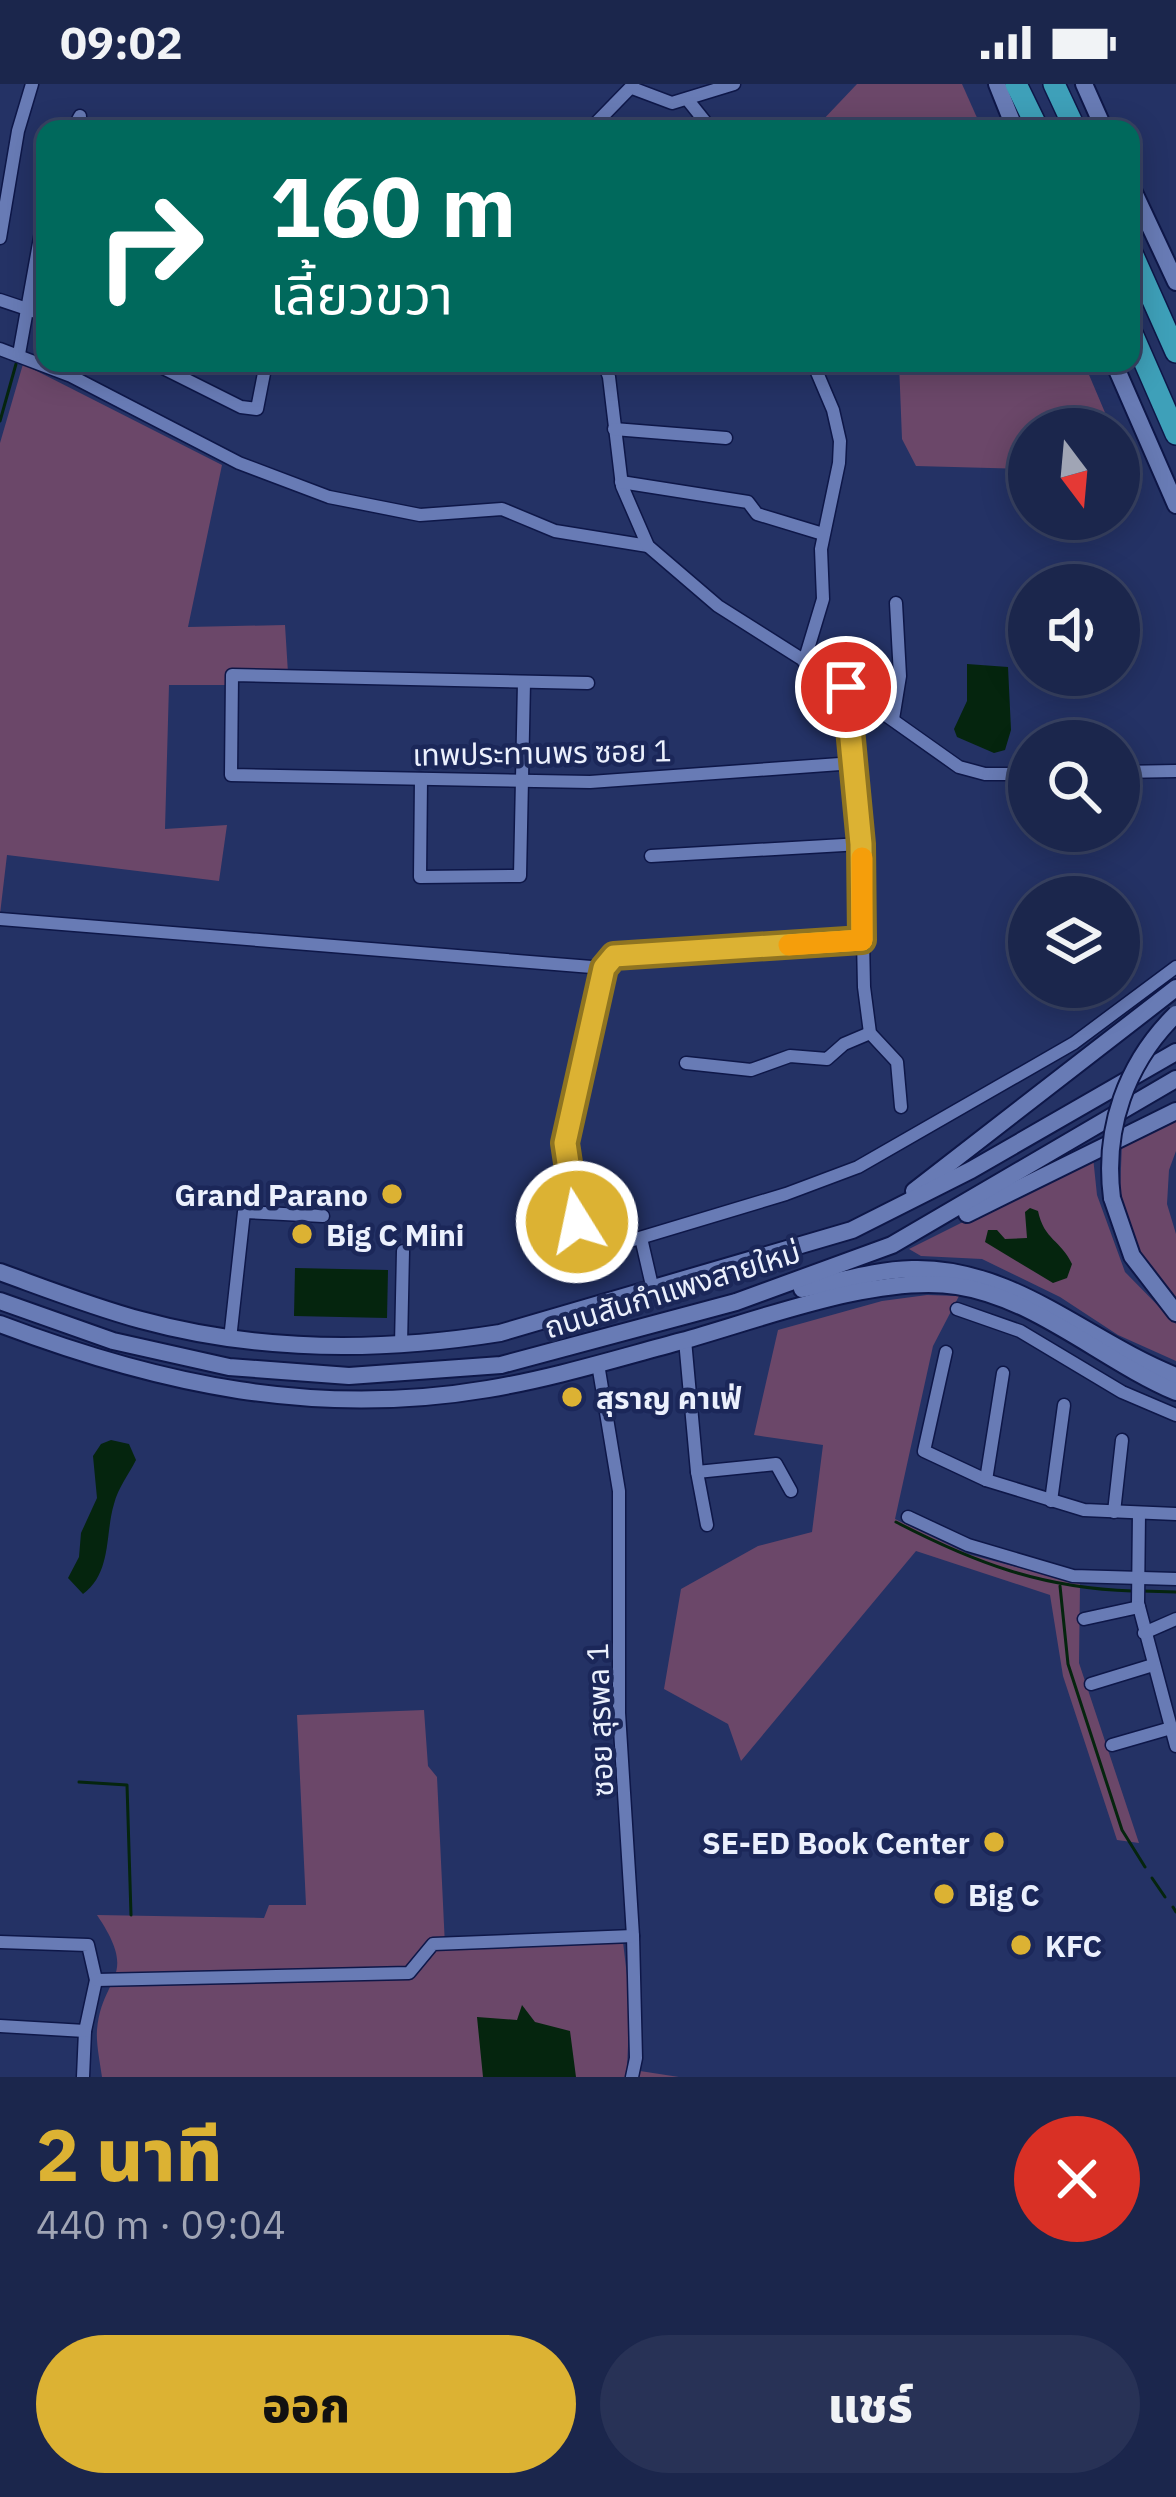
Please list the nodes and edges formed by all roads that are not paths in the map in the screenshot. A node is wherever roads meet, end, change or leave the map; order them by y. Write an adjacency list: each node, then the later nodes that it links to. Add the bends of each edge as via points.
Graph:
1 (32, 84): 15 (street)
2 (734, 84): 7 (street)
3 (1054, 84): 12 (highway)
4 (1084, 84): 13 (main road)
5 (632, 86): 7 (street, via 671,103); 8 (street)
6 (1003, 87): 10 (main road); 11 (highway)
7 (687, 99): 9 (street)
8 (599, 120)
9 (704, 120)
10 (1012, 120)
11 (1030, 120)
12 (1071, 120)
13 (1100, 120)
14 (0, 139): 15 (street)
15 (16, 143): 17 (street)
16 (1140, 205): 21 (main road)
17 (2, 213): 18 (street)
18 (0, 238)
19 (36, 260): 23 (street)
20 (1140, 270): 27 (highway)
21 (1176, 282)
22 (0, 300): 23 (street)
23 (27, 309): 24 (street); 28 (street)
24 (36, 312)
25 (0, 349): 28 (street)
26 (1140, 352): 37 (highway)
27 (1176, 352)
28 (19, 354): 29 (street)
29 (36, 361)
30 (62, 372): 42 (street, via 220,455 328,497 421,515 502,509 555,531)
31 (171, 372): 32 (street, via 257,409)
32 (264, 372)
33 (607, 372): 36 (street)
34 (816, 372): 41 (street, via 840,441)
35 (1118, 372): 40 (main road)
36 (614, 429): 38 (street); 39 (street)
37 (1176, 434)
38 (726, 438)
39 (621, 482): 41 (street, via 748,502 757,514); 42 (street)
40 (1176, 505)
41 (824, 534): 44 (street, via 823,599)
42 (647, 546): 44 (street, via 718,606)
43 (896, 603): 48 (street)
44 (804, 662): 47 (street)
45 (524, 682): 46 (street); 53 (street, เทพประทานพร ซอย 1, via 232,675 231,775); 54 (street)
46 (588, 683)
47 (846, 687): 48 (street); 49 (street)
48 (893, 719): 52 (street, via 970,772)
49 (854, 763): 54 (street, เทพประทานพร ซอย 1); 55 (street)
50 (1176, 771): 51 (street)
51 (1140, 772)
52 (1008, 773)
53 (421, 778): 54 (street, เทพประทานพร ซอย 1); 54 (street, via 419,878 520,876)
54 (522, 781)
55 (861, 844): 56 (street); 58 (street)
56 (651, 856)
57 (0, 919): 60 (street)
58 (862, 940): 60 (street, via 614,956); 63 (street)
59 (1176, 967): 72 (street, via 1074,1043 886,1154)
60 (604, 968): 72 (street, via 565,1143 583,1255)
61 (1176, 988): 70 (main road)
62 (1176, 1014): 80 (main road, bridge, via 1143,1053 1110,1145 1112,1198 1132,1256)
63 (871, 1033): 65 (street, via 827,1058 790,1056 751,1070); 67 (street, via 897,1062)
64 (1176, 1052): 70 (main road, ถนนสันกำแพงสายใหม่, bridge)
65 (686, 1063)
66 (1176, 1079): 71 (main road, ถนนสันกำแพงสายใหม่)
67 (901, 1107)
68 (1176, 1111): 71 (main road)
69 (323, 1216): 83 (street, via 244,1212)
70 (880, 1217): 75 (main road, ถนนสันกำแพงสายใหม่)
71 (914, 1235): 77 (main road, ถนนสันกำแพงสายใหม่)
72 (641, 1238): 75 (street)
73 (403, 1251): 86 (street)
74 (0, 1272): 83 (main road, ถนนสันกำแพงสายใหม่, via 128,1317)
75 (653, 1290): 86 (main road, ถนนสันกำแพงสายใหม่, via 500,1333)
76 (0, 1301): 85 (main road, ถนนสันกำแพงสายใหม่)
77 (736, 1302): 88 (main road, ถนนสันกำแพงสายใหม่); 92 (main road, via 872,1273 961,1273 1027,1296)
78 (1012, 1304): 82 (street); 84 (main road, via 924,1283); 94 (main road)
79 (957, 1309): 82 (street)
80 (1176, 1313)
81 (0, 1324): 93 (main road)
82 (1005, 1324): 97 (street)
83 (230, 1339): 86 (main road, ถนนสันกำแพงสายใหม่)
84 (685, 1340): 89 (main road); 99 (street)
85 (113, 1341): 90 (main road, ถนนสันกำแพงสายใหม่, via 274,1372); 93 (main road)
86 (401, 1345)
87 (946, 1352): 100 (street, via 924,1451)
88 (546, 1355): 89 (main road); 90 (main road, ถนนสันกำแพงสายใหม่)
89 (591, 1366): 95 (main road, via 484,1390); 121 (street, ซอย สุรพล 1, via 619,1491 619,1713)
90 (443, 1372): 95 (main road)
91 (1003, 1373): 100 (street)
92 (1176, 1376)
93 (163, 1377): 95 (main road, via 278,1397)
94 (1176, 1392)
95 (372, 1400)
96 (1064, 1405): 102 (street)
97 (1176, 1414)
98 (1122, 1440): 103 (street)
99 (697, 1472): 101 (street, via 776,1464); 107 (street)
100 (986, 1480): 102 (street)
101 (791, 1491)
102 (1051, 1501): 103 (street)
103 (1114, 1512): 104 (street)
104 (1139, 1513): 105 (street); 109 (street)
105 (1176, 1514)
106 (908, 1517): 109 (street, via 968,1545 1073,1576)
107 (707, 1525)
108 (1176, 1579): 109 (street)
109 (1138, 1582): 110 (street)
110 (1139, 1605): 112 (street); 113 (street)
111 (1176, 1618): 113 (street)
112 (1084, 1619)
113 (1144, 1633): 114 (street)
114 (1153, 1666): 115 (street); 117 (street)
115 (1090, 1684)
116 (1176, 1692): 117 (street)
117 (1162, 1698): 118 (street)
118 (1171, 1728): 119 (street); 120 (street)
119 (1112, 1745)
120 (1176, 1745)
121 (633, 1936): 123 (street, via 433,1944 409,1973); 127 (street, ซอย สุรพล 1)
122 (0, 1942): 123 (street, via 88,1945)
123 (96, 1980): 125 (street)
124 (0, 2026): 125 (street)
125 (85, 2030): 126 (street)
126 (83, 2077)
127 (632, 2077)

